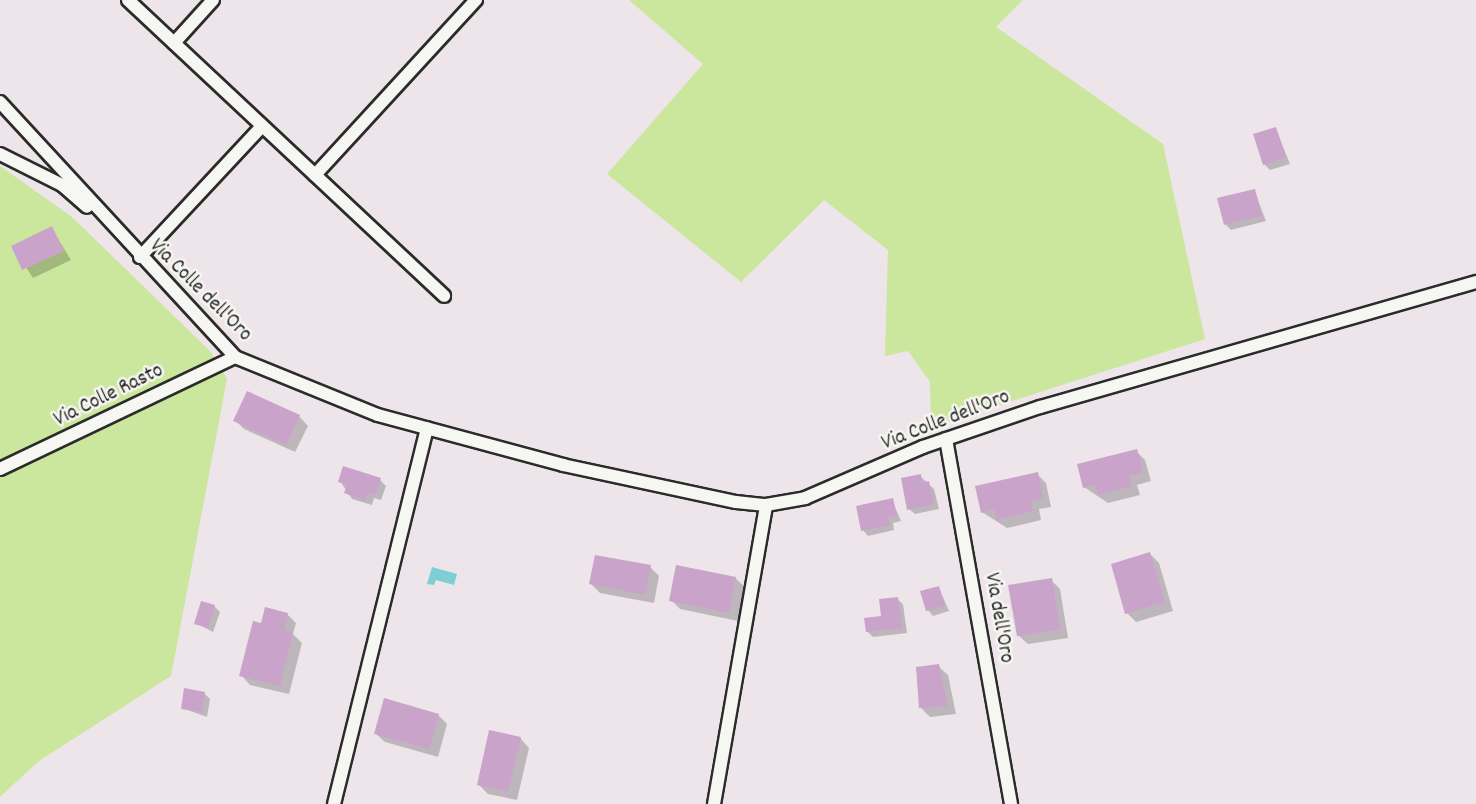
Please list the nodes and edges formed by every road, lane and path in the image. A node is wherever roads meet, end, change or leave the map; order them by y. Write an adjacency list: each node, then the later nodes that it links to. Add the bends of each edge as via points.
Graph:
1 (128, 0): 4 (street)
2 (213, 0): 4 (street)
3 (476, 0): 8 (street)
4 (174, 43): 6 (street)
5 (0, 102): 9 (street, Via Colle dell'Oro)
6 (262, 126): 8 (street); 10 (street)
7 (0, 154): 9 (street, via 62,185)
8 (315, 175): 12 (street)
9 (114, 229): 10 (street, Via Colle dell'Oro)
10 (140, 257): 13 (street, Via Colle dell'Oro)
11 (1476, 282): 15 (street, Via Colle dell'Oro, via 1040,407)
12 (444, 296)
13 (235, 357): 14 (street, Via Colle dell'Oro, via 378,415); 16 (street, Via Colle Rasto)
14 (427, 428): 17 (street, Via Colle dell'Oro, via 563,465); 18 (street)
15 (946, 439): 17 (street, Via Colle dell'Oro, via 805,498); 20 (street, Via dell'Oro)
16 (0, 469)
17 (766, 505): 19 (street)
18 (334, 804)
19 (714, 804)
20 (1011, 804)

